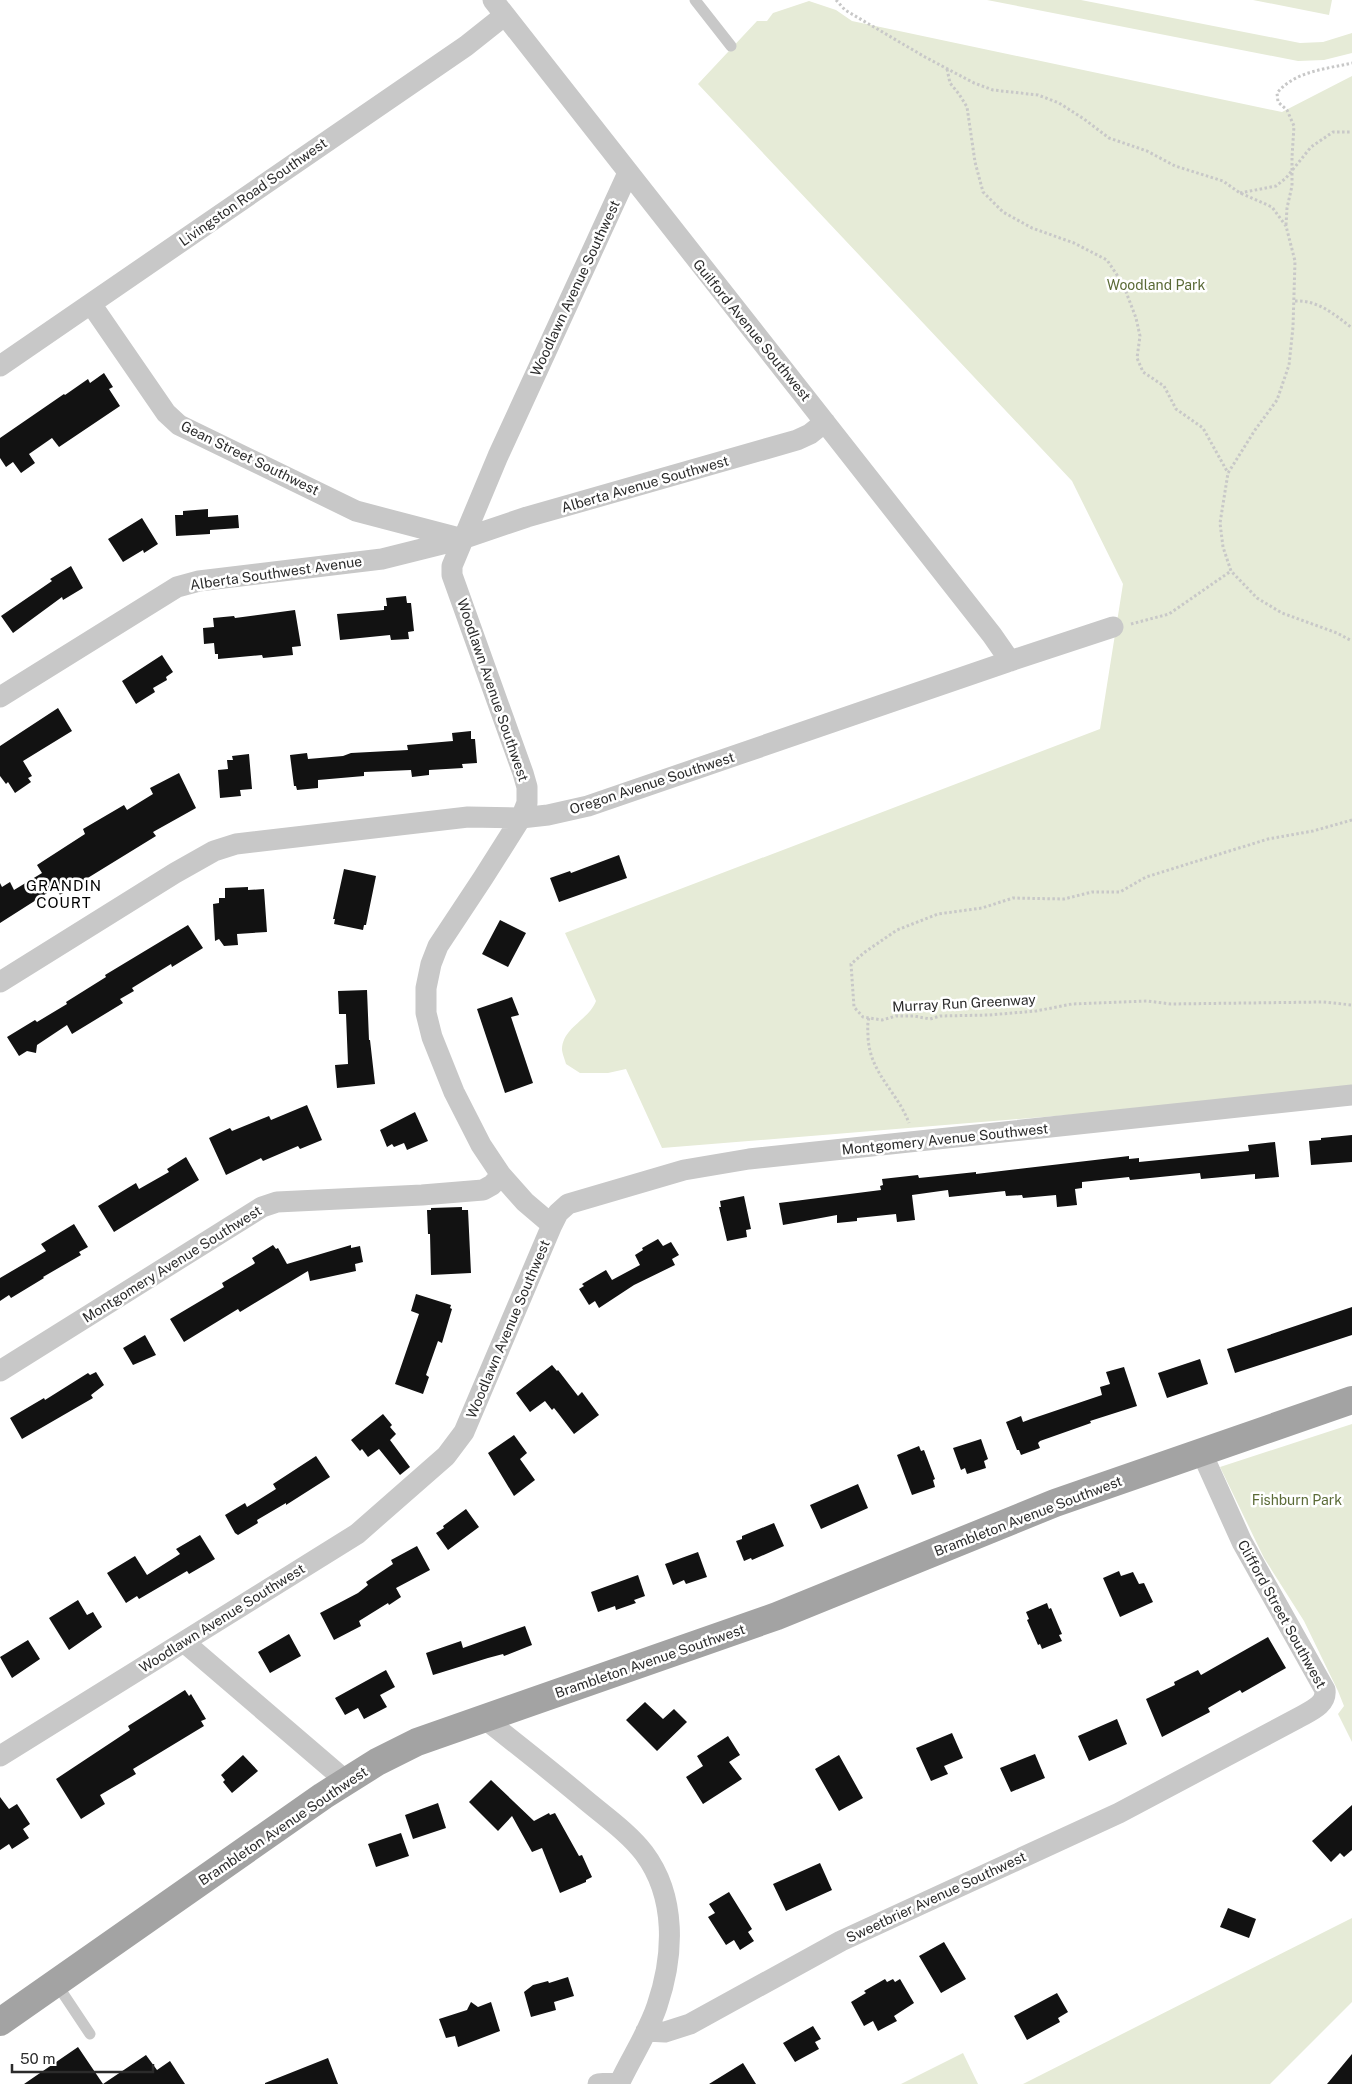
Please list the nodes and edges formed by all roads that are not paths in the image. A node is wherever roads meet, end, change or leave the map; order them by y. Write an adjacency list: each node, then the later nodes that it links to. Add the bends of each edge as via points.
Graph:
1 (695, 0): 3 (lane)
2 (499, 8): 4 (street, Guilford Avenue Southwest); 5 (street, Livingston Road Southwest, via 466,46)
3 (731, 46)
4 (628, 173): 7 (street, Guilford Avenue Southwest); 8 (street, Woodlawn Avenue Southwest)
5 (91, 304): 6 (street, Livingston Road Southwest); 8 (street, Gean Street Southwest, via 166,413 179,425 356,511)
6 (0, 366)
7 (825, 422): 8 (street, Alberta Avenue Southwest, via 798,440); 10 (street, Guilford Avenue Southwest)
8 (462, 539): 11 (street, Alberta Southwest Avenue, via 382,559 200,581 177,587); 12 (street, Woodlawn Avenue Southwest, via 452,575 527,787 527,802)
9 (1113, 627): 10 (street, Oregon Avenue Southwest)
10 (1010, 661): 12 (street, Oregon Avenue Southwest, via 615,798 548,815)
11 (0, 697)
12 (521, 818): 13 (street, Oregon Avenue Southwest, via 468,817 236,844 175,873); 15 (street, Woodlawn Avenue Southwest, via 445,933 431,964 426,988 426,1013 432,1037 454,1092 481,1145)
13 (0, 982)
14 (1352, 1095): 16 (street, Montgomery Avenue Southwest, via 749,1159 684,1170 568,1204)
15 (501, 1175): 16 (street, Woodlawn Avenue Southwest); 17 (street, Montgomery Avenue Southwest, via 483,1190 277,1202 262,1207)
16 (552, 1225): 20 (street, Woodlawn Avenue Southwest, via 464,1432 446,1456 357,1534)
17 (0, 1371)
18 (1352, 1400): 19 (main road, Brambleton Avenue Southwest)
19 (1201, 1451): 21 (main road, Brambleton Avenue Southwest, via 1055,1503 777,1616); 23 (street, Clifford Street Southwest, via 1242,1542 1326,1696 1323,1702 1298,1718)
20 (184, 1642): 22 (street, Woodlawn Avenue Southwest); 24 (street)
21 (485, 1718): 24 (main road, Brambleton Avenue Southwest, via 417,1742); 27 (street, via 612,1822 644,1853 656,1873 670,1921 670,1947 665,1980)
22 (0, 1756)
23 (1225, 1756): 27 (street, Sweetbrier Avenue Southwest, via 1119,1813 841,1941 690,2024 665,2032)
24 (346, 1781): 25 (main road, Brambleton Avenue Southwest)
25 (56, 1983): 26 (main road, Brambleton Avenue Southwest); 28 (lane)
26 (0, 2022)
27 (646, 2031): 29 (street)
28 (90, 2034)
29 (620, 2083): 30 (street)
30 (598, 2084)

